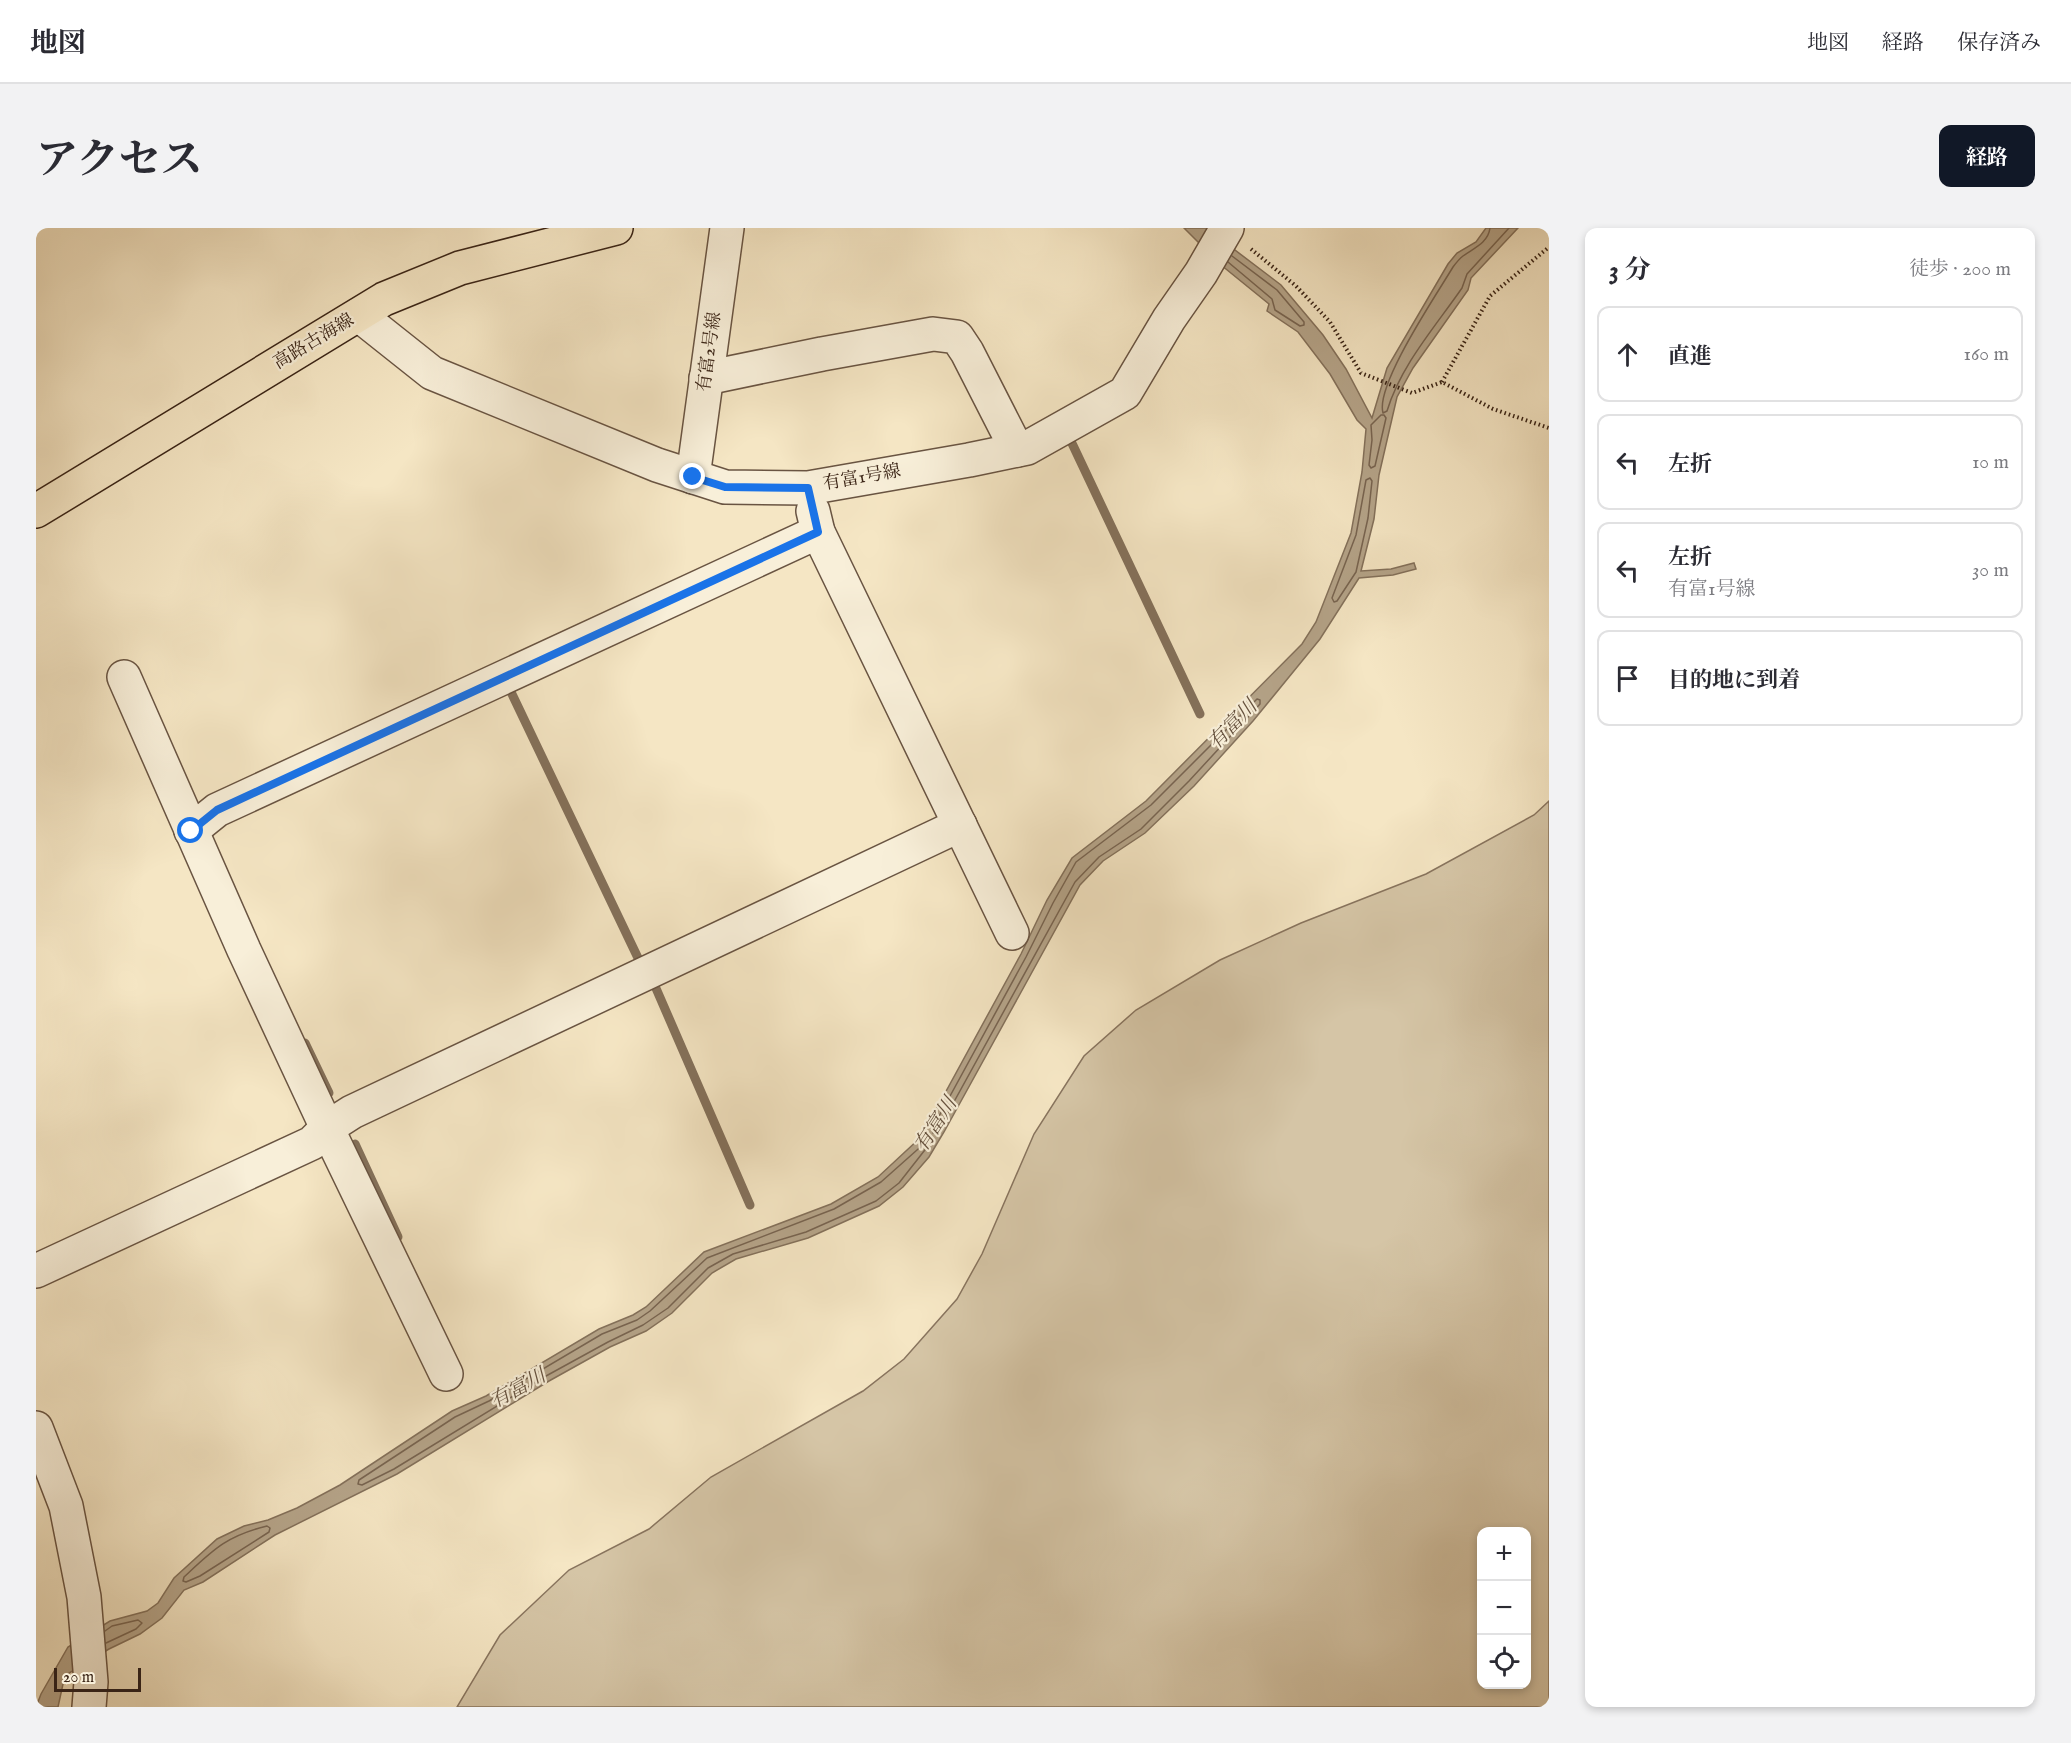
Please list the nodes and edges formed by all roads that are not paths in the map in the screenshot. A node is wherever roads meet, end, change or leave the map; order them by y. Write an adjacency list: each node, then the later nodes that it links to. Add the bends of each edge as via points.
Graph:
1 (615, 228): 4 (main road, 高路古海線, via 460,268 384,299)
2 (726, 228): 5 (street, 有富2号線)
3 (1227, 228): 6 (street, 有富1号線, via 1125,393)
4 (358, 315): 7 (street, 有富1号線, via 432,373); 9 (main road, 高路古海線)
5 (706, 378): 6 (street, via 933,334 957,337); 7 (street, 有富2号線)
6 (1017, 450): 8 (street, 有富1号線)
7 (693, 477): 8 (street, 有富1号線, via 725,487)
8 (808, 488): 10 (street)
9 (36, 511)
10 (818, 532): 12 (street); 13 (street, via 217,810)
11 (124, 677): 13 (street)
12 (960, 825): 14 (street); 15 (street, via 352,1112)
13 (191, 831): 15 (street)
14 (1011, 933)
15 (327, 1128): 16 (street, via 312,1143); 17 (street)
16 (36, 1270)
17 (446, 1374)
18 (36, 1428): 19 (street, via 66,1506 84,1597)
19 (90, 1695)

